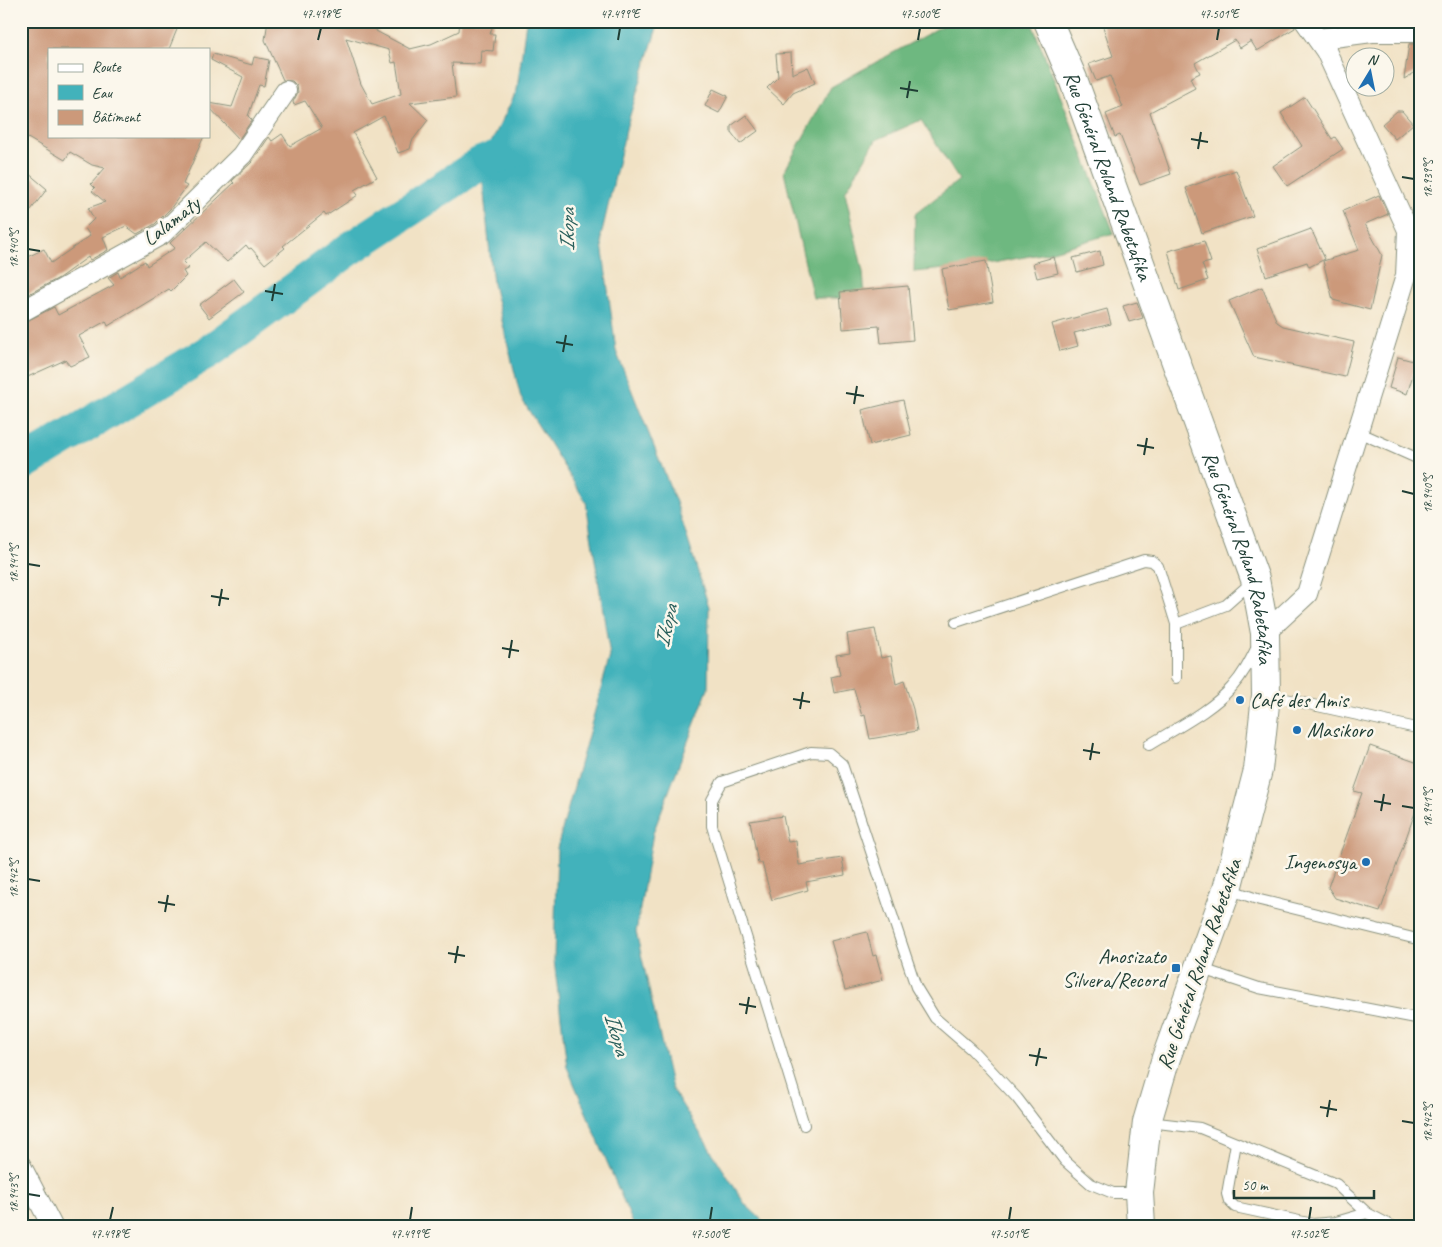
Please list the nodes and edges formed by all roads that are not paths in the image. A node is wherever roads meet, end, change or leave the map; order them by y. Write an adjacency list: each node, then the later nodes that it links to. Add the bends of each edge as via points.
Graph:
1 (1048, 21): 10 (main road, Rue Général Roland Rabetafika)
2 (1305, 21): 4 (street)
3 (1421, 32): 4 (street, via 1372,32)
4 (1318, 39): 6 (street, via 1408,230)
5 (286, 91): 7 (street, Lalamaty, via 242,155 162,234)
6 (1414, 260): 8 (street, via 1406,276)
7 (21, 312)
8 (1358, 432): 9 (lane); 13 (street, via 1307,594)
9 (1421, 460)
10 (1255, 579): 12 (lane, via 1226,605); 13 (main road, Rue Général Roland Rabetafika)
11 (956, 622): 12 (lane, via 1144,560 1158,566)
12 (1176, 624): 14 (lane)
13 (1265, 633): 15 (main road, Rue Général Roland Rabetafika); 17 (lane, via 1245,671 1231,689)
14 (1176, 678)
15 (1266, 695): 16 (lane); 18 (main road, Rue Général Roland Rabetafika, via 1258,770)
16 (1421, 730)
17 (1149, 745)
18 (1227, 889): 19 (lane); 20 (main road, Rue Général Roland Rabetafika)
19 (1421, 940)
20 (1198, 968): 21 (lane, via 1259,988); 22 (main road, Rue Général Roland Rabetafika)
21 (1421, 1019)
22 (1147, 1122): 24 (lane, via 1200,1128); 26 (main road, Rue Général Roland Rabetafika)
23 (804, 1125): 26 (lane, via 712,826 712,800 722,782 811,752 828,753 842,764 916,987 935,1018 972,1050 1017,1098 1065,1161 1091,1184 1113,1193)
24 (1236, 1143): 27 (lane, via 1336,1184); 27 (lane, via 1227,1194 1235,1207 1313,1224)
25 (21, 1166): 28 (street)
26 (1140, 1194): 29 (main road, Rue Général Roland Rabetafika)
27 (1367, 1214): 30 (lane)
28 (52, 1226)
29 (1141, 1226)
30 (1392, 1226)

